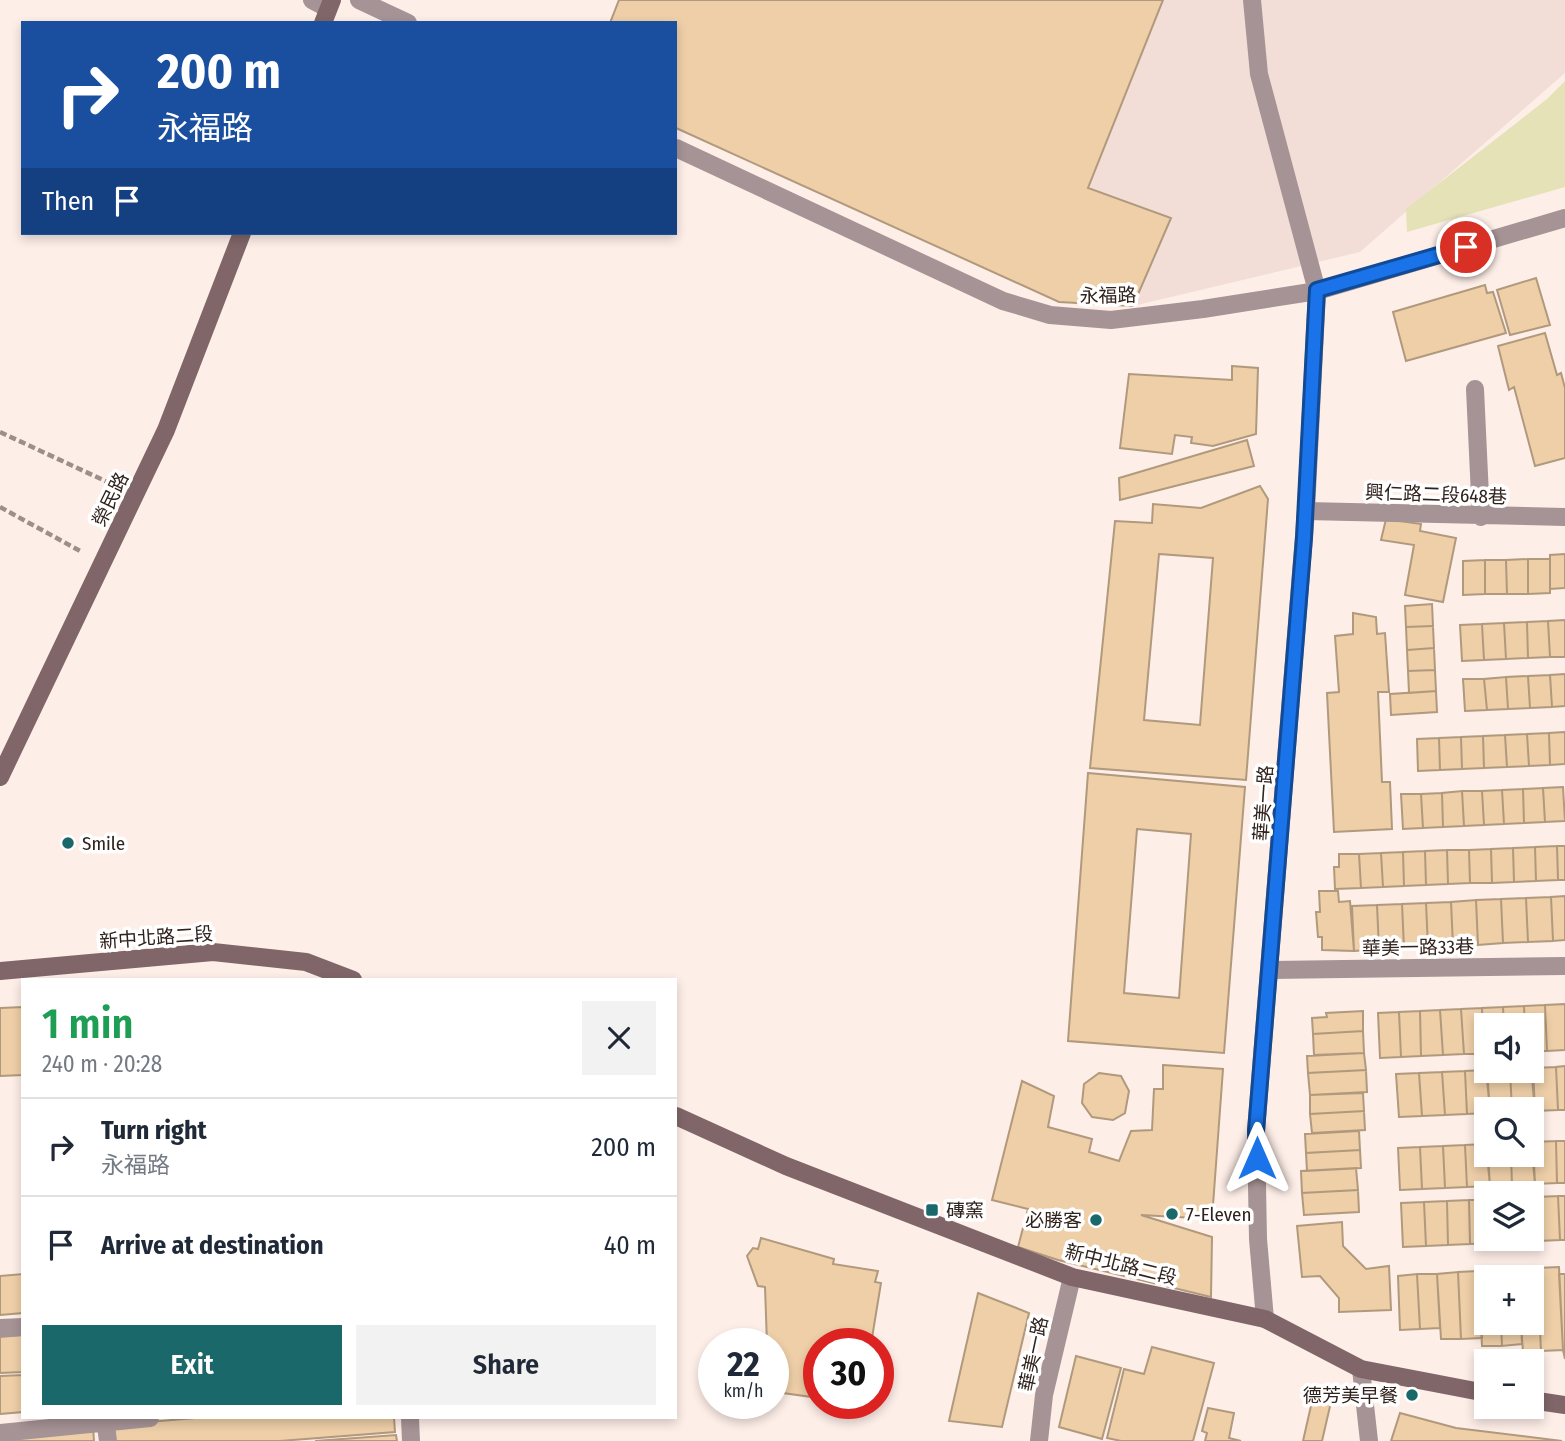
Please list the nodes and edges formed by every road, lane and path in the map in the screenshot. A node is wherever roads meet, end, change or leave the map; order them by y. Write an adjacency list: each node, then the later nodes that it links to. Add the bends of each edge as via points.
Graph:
1 (312, 0): 2 (street, via 325,6)
2 (331, 0): 5 (street)
3 (359, 0): 6 (street)
4 (1252, 0): 10 (street, 華美一路, via 1259,74)
5 (324, 21)
6 (404, 21)
7 (677, 148): 10 (street, 永福路, via 1003,301 1050,315 1111,320)
8 (1565, 218): 10 (street, 永福路)
9 (241, 235): 19 (street, 榮民路, via 166,430)
10 (1317, 290): 15 (street, 華美一路)
11 (1475, 389): 16 (street)
12 (0, 432): 13 (path)
13 (122, 489)
14 (0, 507): 18 (path)
15 (1306, 511): 16 (street, 興仁路二段648巷); 21 (street, 華美一路)
16 (1481, 517): 17 (street, 興仁路二段648巷)
17 (1565, 517)
18 (88, 556)
19 (0, 777)
20 (1565, 966): 21 (street, 華美一路33巷)
21 (1271, 970): 26 (street, 華美一路, via 1256,1131)
22 (0, 971): 23 (street, 新中北路二段, via 213,953 306,962)
23 (348, 978)
24 (677, 1116): 25 (street, 新中北路二段, via 786,1166)
25 (1072, 1277): 26 (street, 新中北路二段); 39 (street, 華美一路, via 1044,1395)
26 (1265, 1319): 29 (street, 新中北路二段)
27 (21, 1327): 28 (street)
28 (0, 1328)
29 (1361, 1368): 30 (street, 新中北路二段); 40 (street)
30 (1474, 1391)
31 (1544, 1402): 32 (street)
32 (1565, 1405)
33 (127, 1419): 35 (street)
34 (410, 1419): 38 (street)
35 (105, 1420): 36 (street); 37 (street)
36 (0, 1433)
37 (108, 1441)
38 (411, 1441)
39 (1039, 1441)
40 (1368, 1441)

